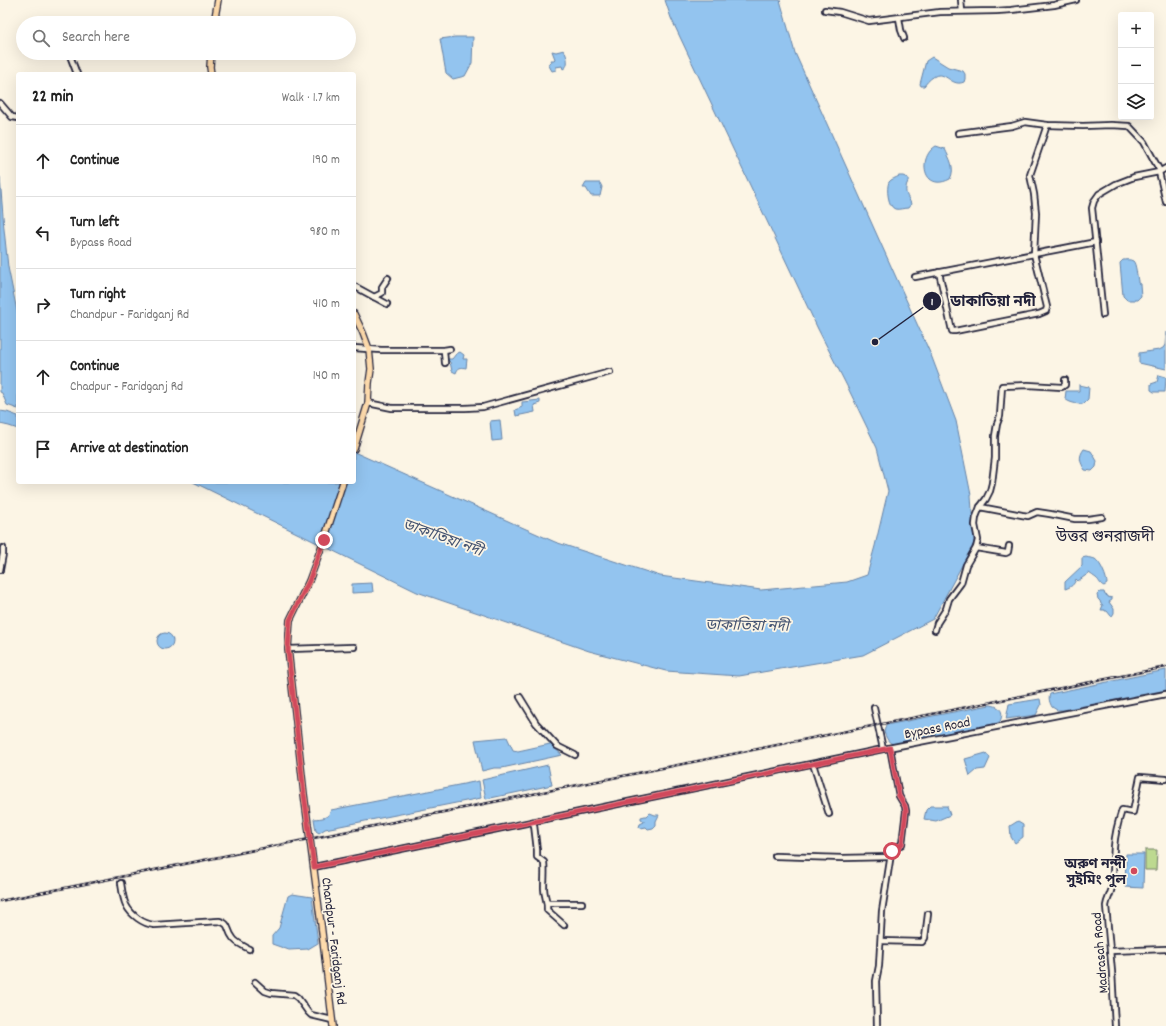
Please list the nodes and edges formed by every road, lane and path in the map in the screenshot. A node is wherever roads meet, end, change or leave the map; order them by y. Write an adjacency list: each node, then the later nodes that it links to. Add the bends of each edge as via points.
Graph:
1 (218, 0): 6 (main road)
2 (961, 0): 5 (street)
3 (1076, 0): 5 (street, via 1011,10)
4 (825, 10): 7 (street, via 868,21)
5 (962, 12): 7 (street, via 940,12)
6 (215, 16)
7 (899, 18): 8 (street)
8 (904, 38)
9 (72, 60): 11 (street)
10 (210, 60): 12 (main road)
11 (77, 72)
12 (211, 72)
13 (0, 103): 14 (street, via 12,117)
14 (16, 118)
15 (1047, 125): 16 (street, via 1025,122); 18 (street, via 1129,126 1144,142); 21 (street, via 1030,175 1036,213)
16 (958, 133)
17 (1166, 168): 18 (street)
18 (1160, 171): 19 (street); 20 (street, via 1116,184 1096,197 1092,208)
19 (1166, 202)
20 (1096, 242): 21 (street); 28 (street)
21 (1034, 254): 22 (street); 22 (street, via 1046,311 955,331 952,331 949,323)
22 (939, 272): 23 (street)
23 (915, 277)
24 (388, 278): 26 (street, via 382,287 382,293)
25 (356, 287): 26 (street)
26 (374, 297): 27 (street)
27 (388, 304)
28 (1103, 315)
29 (356, 318): 31 (main road)
30 (356, 348): 31 (street)
31 (369, 349): 33 (street); 37 (main road, via 371,369)
32 (450, 349): 33 (street)
33 (444, 350): 34 (street)
34 (445, 363)
35 (610, 372): 37 (street, via 483,407 392,408)
36 (1065, 380): 40 (street, via 1065,386 1062,387 1002,386 992,484)
37 (368, 403): 38 (main road)
38 (356, 442)
39 (342, 484): 48 (main road, Chandpur - Faridganj Rd, via 309,581 290,620)
40 (980, 507): 41 (street, via 1022,516 1037,512 1075,519); 44 (street, via 975,525 978,540)
41 (1102, 517)
42 (1009, 546): 44 (street, via 1007,553)
43 (3, 548): 45 (street)
44 (976, 548): 46 (street, via 966,565 961,583 949,599 937,623)
45 (0, 570)
46 (936, 630)
47 (354, 647): 48 (street)
48 (288, 650): 61 (main road, Chandpur - Faridganj Rd)
49 (1166, 694): 52 (street, Bypass Road)
50 (520, 697): 54 (street, via 556,746)
51 (874, 708): 53 (street)
52 (890, 748): 53 (street, Bypass Road); 60 (street, via 899,796 906,811 902,844 892,851)
53 (884, 749): 55 (street, Bypass Road)
54 (574, 755)
55 (813, 764): 57 (street); 58 (street, Bypass Road)
56 (1166, 779): 70 (street, Madrasah Road, via 1140,777 1133,812 1122,810 1118,822 1111,893 1106,902)
57 (829, 814)
58 (532, 822): 61 (street, Bypass Road); 63 (street, via 537,857 544,862 544,890)
59 (776, 856): 60 (street)
60 (890, 857): 67 (street, via 882,910)
61 (314, 867): 72 (main road, Chandpur - Faridganj Rd)
62 (121, 883): 68 (street, via 129,911 148,925 225,922 232,937)
63 (548, 903): 64 (street); 66 (street, via 547,910)
64 (582, 903)
65 (928, 914): 67 (street, via 925,938 922,942)
66 (564, 925)
67 (881, 941): 74 (street, via 876,981)
68 (249, 949)
69 (1166, 949): 70 (street)
70 (1110, 951): 75 (street, Madrasah Road)
71 (255, 982): 72 (street, via 271,994 294,995 311,1015)
72 (332, 1020): 73 (main road, Chandpur - Faridganj Rd)
73 (333, 1026)
74 (877, 1026)
75 (1115, 1026)

